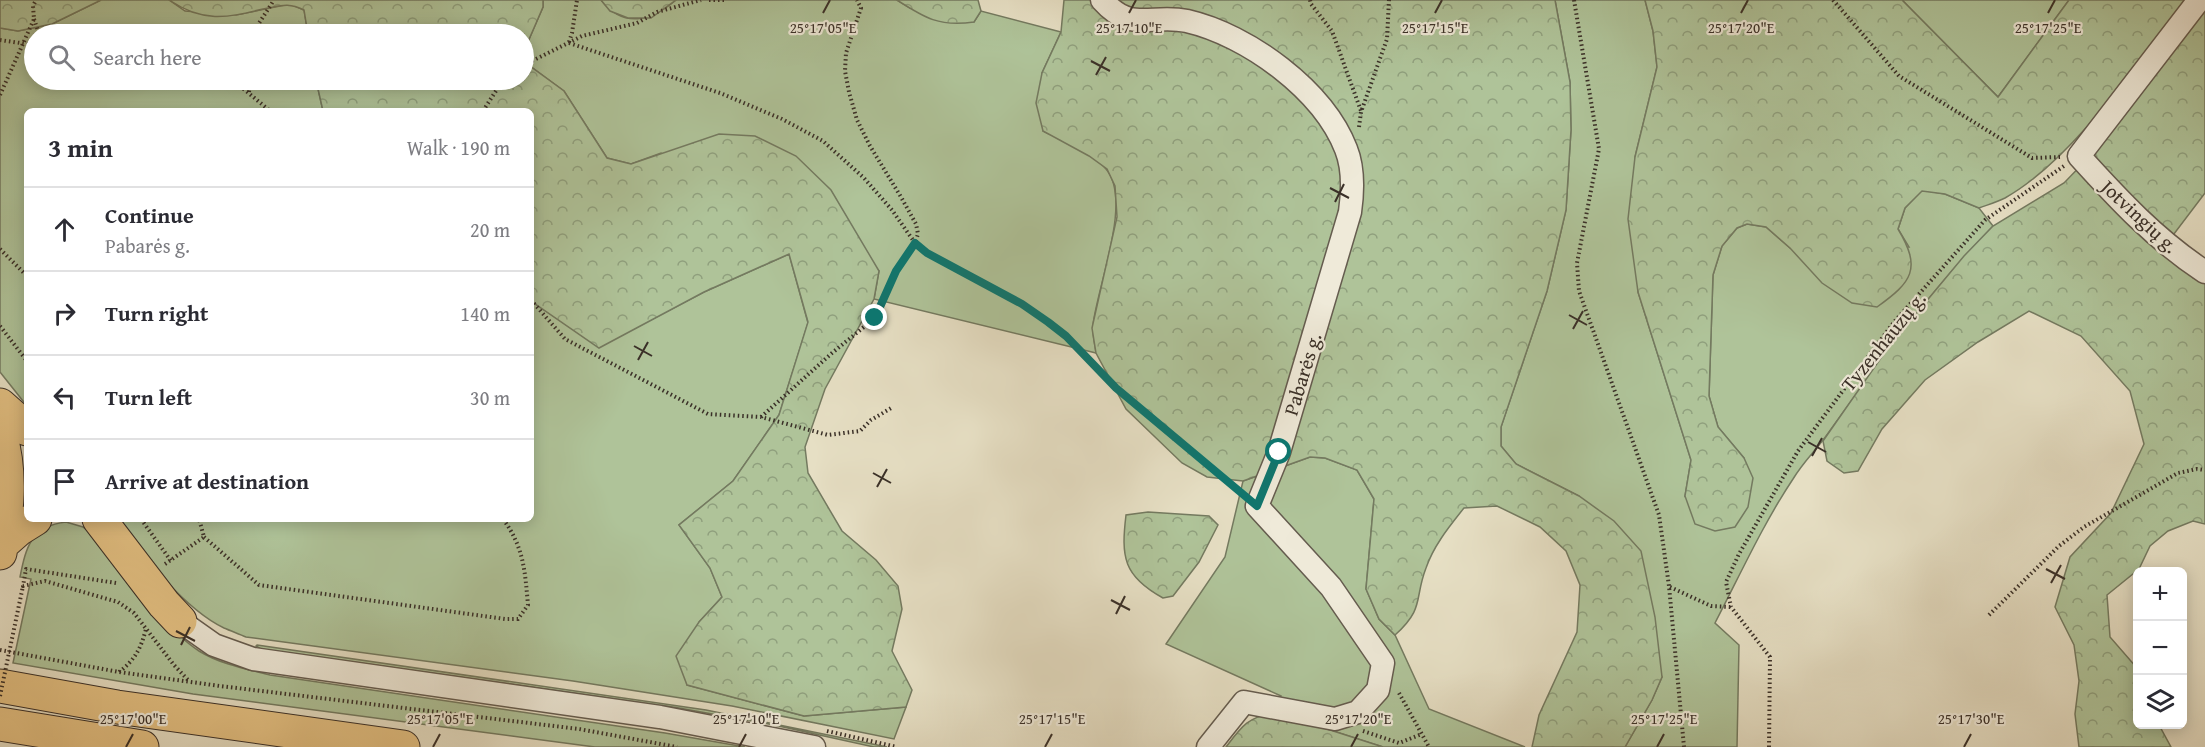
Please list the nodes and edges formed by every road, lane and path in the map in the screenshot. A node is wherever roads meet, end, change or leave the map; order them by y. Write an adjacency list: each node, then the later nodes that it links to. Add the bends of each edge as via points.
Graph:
1 (36, 0): 14 (path)
2 (274, 0): 17 (path)
3 (577, 0): 20 (path)
4 (701, 0): 20 (path)
5 (709, 0): 6 (path)
6 (728, 0)
7 (857, 0): 31 (path, via 861,8 846,52 849,92 870,146 916,224)
8 (1102, 0): 44 (street, Pabarės g., via 1127,20 1185,21 1259,53 1298,81 1325,110 1346,149 1353,184 1350,212 1279,452)
9 (1310, 0): 28 (path, via 1332,31)
10 (1389, 0): 28 (path, via 1387,39)
11 (1574, 0): 54 (path, via 1599,149 1577,263 1579,291 1659,515)
12 (1833, 0): 30 (path, via 1899,76 2032,158)
13 (2199, 0): 30 (street)
14 (34, 19): 15 (path); 16 (path)
15 (32, 24)
16 (36, 24)
17 (258, 24)
18 (0, 40): 19 (path)
19 (23, 43): 25 (path)
20 (569, 43): 21 (path); 31 (path, via 720,93 823,141 864,178)
21 (534, 60)
22 (246, 90): 24 (path)
23 (496, 90): 27 (path)
24 (249, 92): 26 (path)
25 (0, 94)
26 (267, 108)
27 (485, 108)
28 (1361, 112): 29 (path)
29 (1359, 132)
30 (2079, 156): 33 (street, Jotvingių g., via 2138,219); 55 (path, Tyzenhauzų g., via 1985,220 1894,322 1797,451 1726,582)
31 (915, 243): 40 (path, via 896,271 875,318); 44 (path, via 1048,322 1116,388)
32 (0, 249): 34 (path)
33 (2205, 272)
34 (24, 273)
35 (534, 303): 40 (path, via 565,339 708,414)
36 (0, 326): 37 (path)
37 (24, 357)
38 (0, 405): 41 (main road)
39 (893, 407): 40 (path, via 860,431 828,435)
40 (761, 417)
41 (24, 426)
42 (0, 434): 51 (main road, via 8,486)
43 (2205, 470): 56 (path, via 2178,473 2084,527)
44 (1257, 506): 60 (street, via 1332,587)
45 (30, 522): 51 (main road)
46 (97, 522): 52 (main road)
47 (142, 522): 52 (path)
48 (200, 522): 50 (path)
49 (505, 522): 50 (path, via 523,554 528,605 518,619 260,585)
50 (204, 537): 52 (path)
51 (1, 549)
52 (158, 569): 53 (path, via 132,585 26,569); 57 (main road, via 164,604)
53 (23, 586): 58 (path, via 45,581 118,602); 64 (path, bridge)
54 (1669, 586): 55 (path, via 1711,606); 74 (path)
55 (1731, 607): 75 (path, via 1770,657)
56 (1989, 615)
57 (180, 621): 71 (street, via 214,645 253,659 660,717)
58 (146, 628): 61 (path, via 136,656); 62 (path)
59 (0, 650): 61 (path)
60 (1383, 663): 65 (street, via 1378,690 1358,712); 67 (path)
61 (119, 672): 62 (path)
62 (189, 681): 70 (path, via 579,729)
63 (0, 686): 69 (main road, via 117,707)
64 (0, 696)
65 (1335, 719): 67 (path, via 1399,743); 72 (street, via 1244,702)
66 (0, 724): 68 (main road)
67 (1422, 734): 73 (path)
68 (142, 747)
69 (403, 747)
70 (676, 747)
71 (814, 747)
72 (1209, 747)
73 (1430, 747)
74 (1684, 747)
75 (1769, 747)

